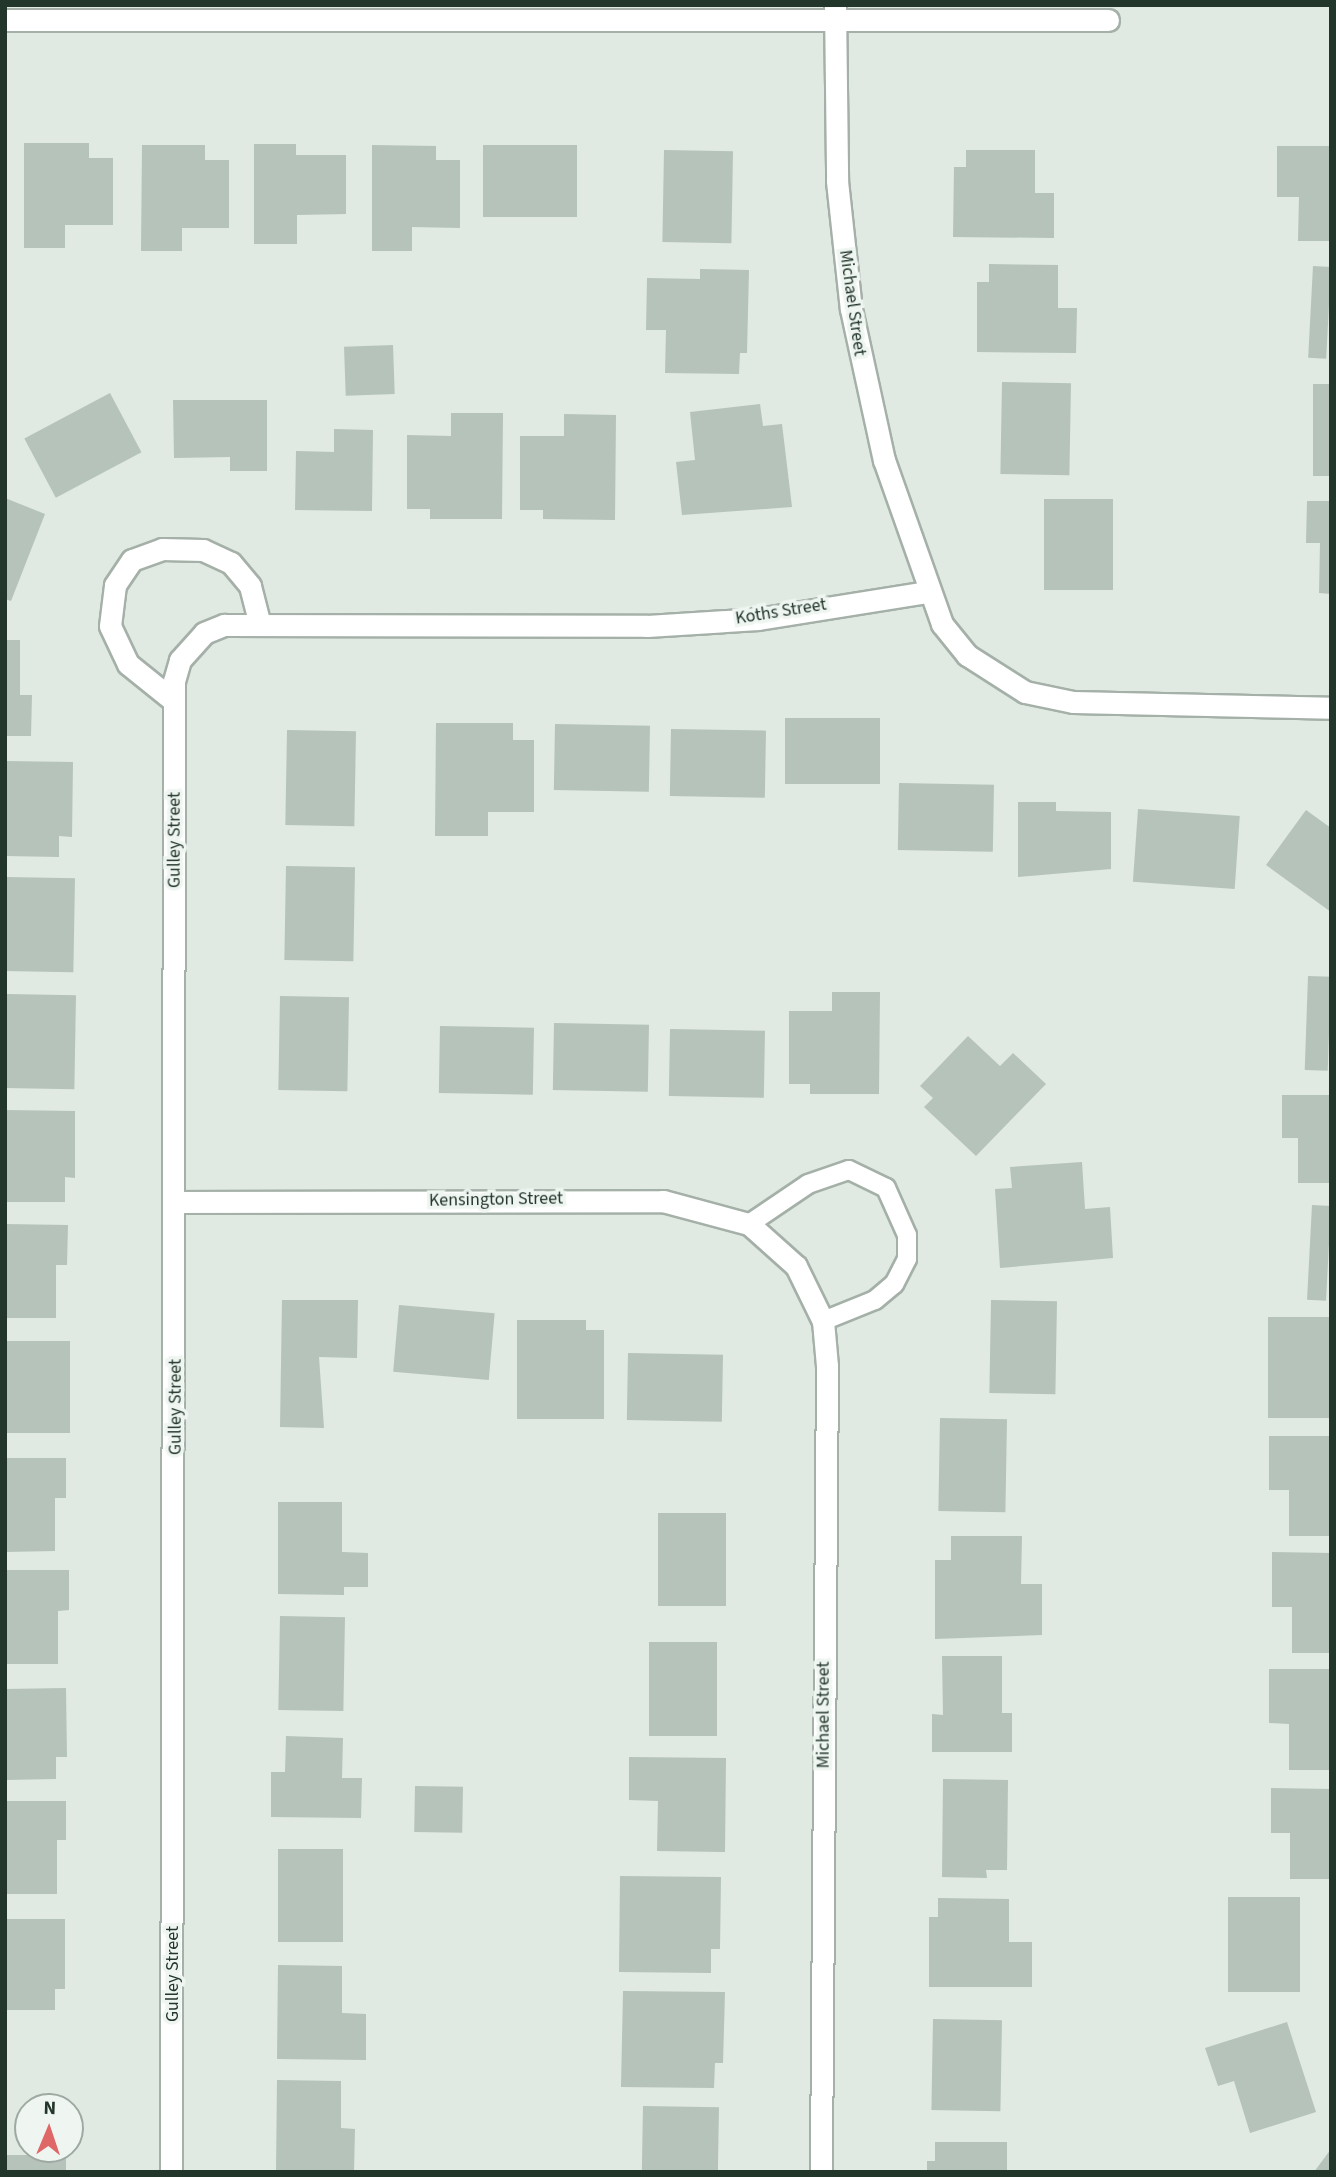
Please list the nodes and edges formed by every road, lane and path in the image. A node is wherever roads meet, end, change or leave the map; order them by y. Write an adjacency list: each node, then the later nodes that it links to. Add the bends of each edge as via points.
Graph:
1 (835, 13): 2 (street); 3 (street); 4 (street, Michael Street, via 836,181 851,309 884,460)
2 (5, 20)
3 (1108, 20)
4 (927, 592): 5 (street, Koths Street, via 758,619 647,626); 8 (street, via 967,655 1025,692 1073,702)
5 (260, 625): 6 (street, Koths Street, via 224,625); 7 (street, via 250,586 231,563 203,550 163,549 132,560 115,585 110,626 128,664)
6 (189, 646): 7 (street, Gulley Street, via 174,681)
7 (174, 701): 9 (street, Gulley Street)
8 (1331, 708)
9 (177, 1202): 10 (street, Kensington Street, via 618,1198 698,1207); 13 (street, Gulley Street)
10 (749, 1224): 11 (street, Kensington Street); 12 (lane, via 808,1184 849,1170 886,1188 908,1235 907,1259 894,1284 875,1300)
11 (796, 1266): 12 (street, Michael Street)
12 (823, 1321): 14 (street, Michael Street)
13 (172, 2172)
14 (821, 2172)

